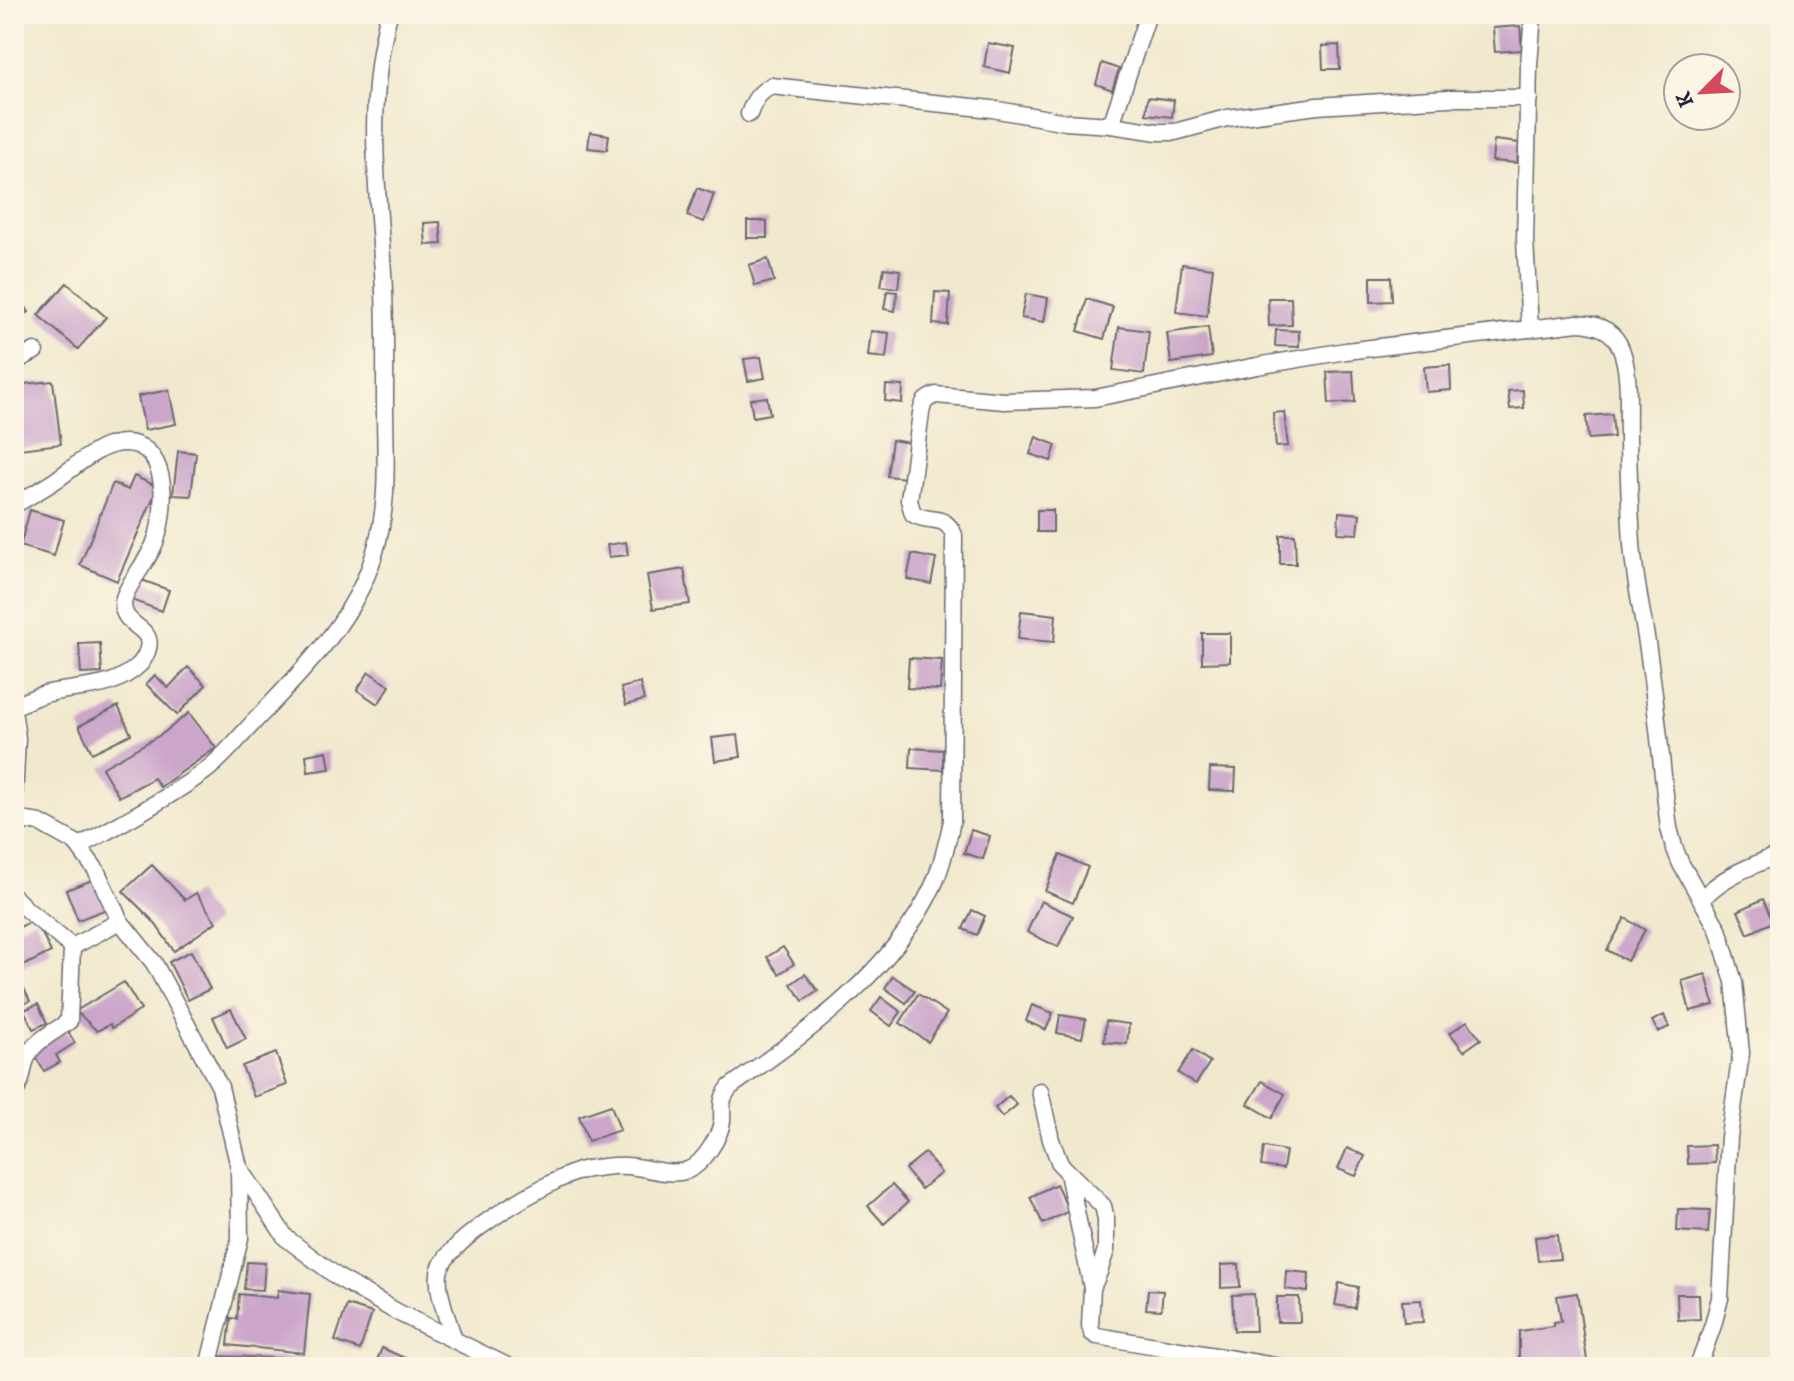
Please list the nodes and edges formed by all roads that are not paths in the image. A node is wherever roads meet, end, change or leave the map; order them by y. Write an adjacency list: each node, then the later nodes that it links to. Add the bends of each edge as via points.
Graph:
1 (389, 14): 15 (street, via 374,109 386,308 387,492 374,556 331,637 223,756 183,786)
2 (1148, 14): 6 (street)
3 (1533, 14): 4 (street)
4 (1529, 98): 6 (street, via 1317,106 1227,118 1175,132); 7 (street, via 1525,240)
5 (749, 114): 6 (street, via 762,91 780,86)
6 (1111, 125)
7 (1530, 329): 18 (street, via 1592,324 1610,333 1622,352 1636,582 1669,828 1681,864); 26 (street, via 1346,351 1095,398 928,398 921,413 909,500 913,514 945,522 954,535 952,821 933,886 900,938 849,996 724,1094 720,1129 697,1165 670,1172 624,1165 581,1171 541,1188 454,1248 438,1277)
8 (35, 351): 9 (street)
9 (14, 362)
10 (14, 505): 11 (street, via 112,446 140,446 160,472 163,497 157,536 124,597 127,618 149,638 141,663 106,684 53,692)
11 (14, 707)
12 (14, 717): 13 (street)
13 (14, 799)
14 (14, 819): 15 (street, via 40,823)
15 (79, 846): 19 (street)
16 (1780, 854): 18 (street, via 1715,885)
17 (14, 897): 20 (street)
18 (1702, 899): 30 (street, via 1718,929 1734,982 1741,1053 1729,1137 1720,1298)
19 (120, 921): 20 (street); 23 (street, via 154,963 220,1087)
20 (72, 947): 22 (street, via 69,1021 33,1047)
21 (1040, 1091): 24 (street, via 1054,1151)
22 (14, 1092)
23 (239, 1167): 26 (street, via 286,1238 339,1278); 27 (street, via 240,1238)
24 (1068, 1173): 25 (street); 25 (street, via 1103,1206 1106,1219 1106,1250)
25 (1092, 1288): 29 (street, via 1090,1325 1097,1336)
26 (454, 1340): 28 (street)
27 (208, 1367)
28 (509, 1367)
29 (1281, 1367)
30 (1698, 1367)

